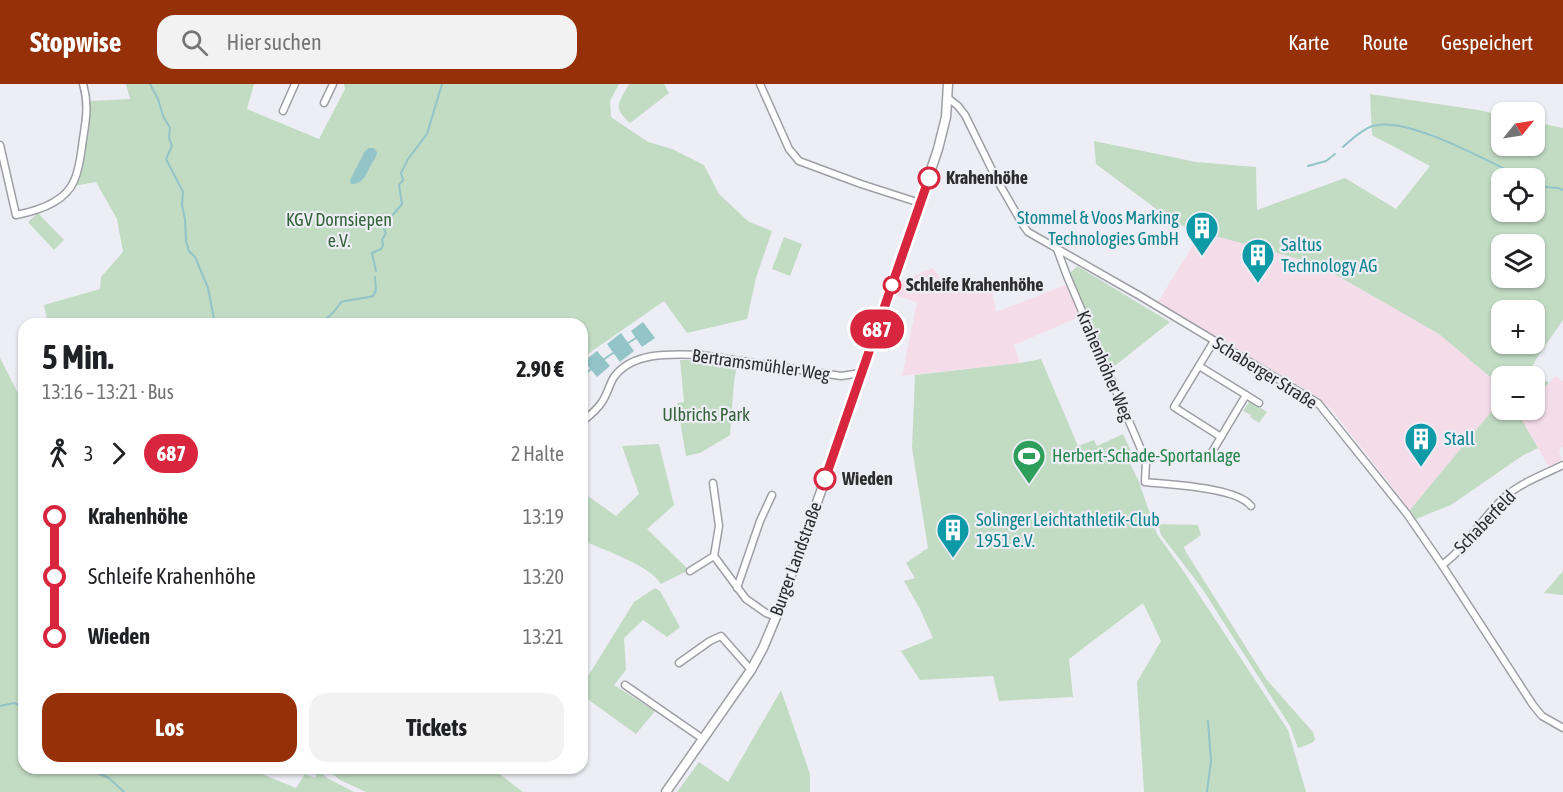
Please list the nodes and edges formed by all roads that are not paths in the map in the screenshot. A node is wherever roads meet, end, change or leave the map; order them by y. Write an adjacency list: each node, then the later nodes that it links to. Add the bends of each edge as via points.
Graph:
1 (84, 84): 10 (street, via 87,111 78,172 67,192 35,211 16,215)
2 (295, 84): 9 (street)
3 (333, 84): 8 (street)
4 (760, 84): 11 (street, via 790,151 799,161)
5 (948, 84): 7 (main road, Burger Landstraße)
6 (956, 84): 7 (main road, Burger Landstraße)
7 (948, 98): 11 (main road, Burger Landstraße, via 942,138); 12 (street, Schaberger Straße, via 965,115 1025,229)
8 (324, 104)
9 (283, 111)
10 (0, 145)
11 (920, 203): 15 (main road, Burger Landstraße)
12 (1057, 248): 13 (street, Schaberger Straße); 24 (street, Krahenhöher Weg, via 1146,461 1145,482 1226,493)
13 (1214, 341): 14 (street); 26 (street, Schaberger Straße, via 1318,403 1407,514)
14 (1199, 366): 16 (street); 19 (street, via 1174,407)
15 (861, 372): 18 (street, Bertramsmühler Weg, via 841,376 701,354 653,356 619,372 603,400); 29 (main road, Burger Landstraße)
16 (1246, 395): 17 (street); 19 (street)
17 (1259, 403)
18 (588, 416)
19 (1221, 437): 20 (street)
20 (1212, 452)
21 (1563, 465): 26 (street, Schaberfeld, via 1506,496)
22 (713, 483): 25 (street, via 718,526)
23 (772, 495): 28 (street)
24 (1251, 506)
25 (714, 556): 27 (street); 28 (street)
26 (1442, 565): 33 (street, Schaberger Straße, via 1533,705 1542,716)
27 (690, 571)
28 (737, 588): 29 (street, via 746,599)
29 (776, 617): 31 (main road, Burger Landstraße)
30 (679, 663): 31 (street, via 721,636)
31 (751, 670): 34 (main road, Burger Landstraße)
32 (625, 685): 34 (street)
33 (1563, 728)
34 (703, 739): 35 (main road, Burger Landstraße)
35 (666, 792)

